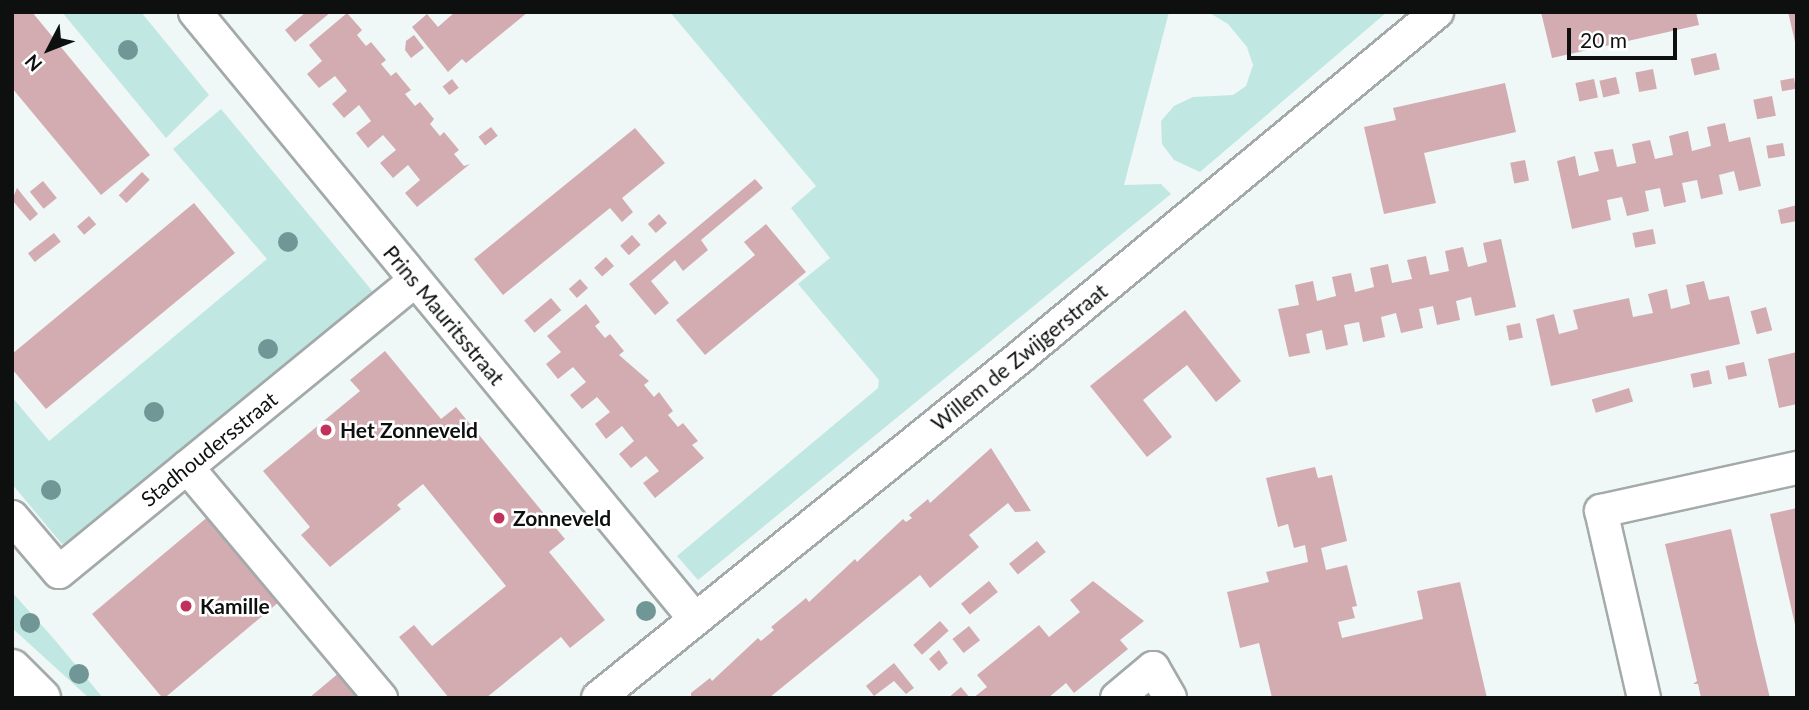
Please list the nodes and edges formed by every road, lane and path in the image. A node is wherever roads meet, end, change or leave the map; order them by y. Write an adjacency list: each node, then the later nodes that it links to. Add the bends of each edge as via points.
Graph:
1 (195, 12): 3 (street, Prins Mauritsstraat)
2 (1437, 12): 7 (street, Willem de Zwijgerstraat, via 1019,358)
3 (415, 281): 4 (street, Stadhoudersstraat); 7 (street, Prins Mauritsstraat)
4 (187, 467): 6 (street, Stadhoudersstraat, via 59,572); 10 (street)
5 (1797, 468): 14 (street, via 1601,511)
6 (12, 517)
7 (694, 618): 11 (street, Willem de Zwijgerstraat)
8 (12, 669): 9 (street)
9 (41, 698)
10 (381, 698)
11 (598, 698)
12 (1116, 698): 13 (street, via 1153,668)
13 (1170, 698)
14 (1644, 698)

